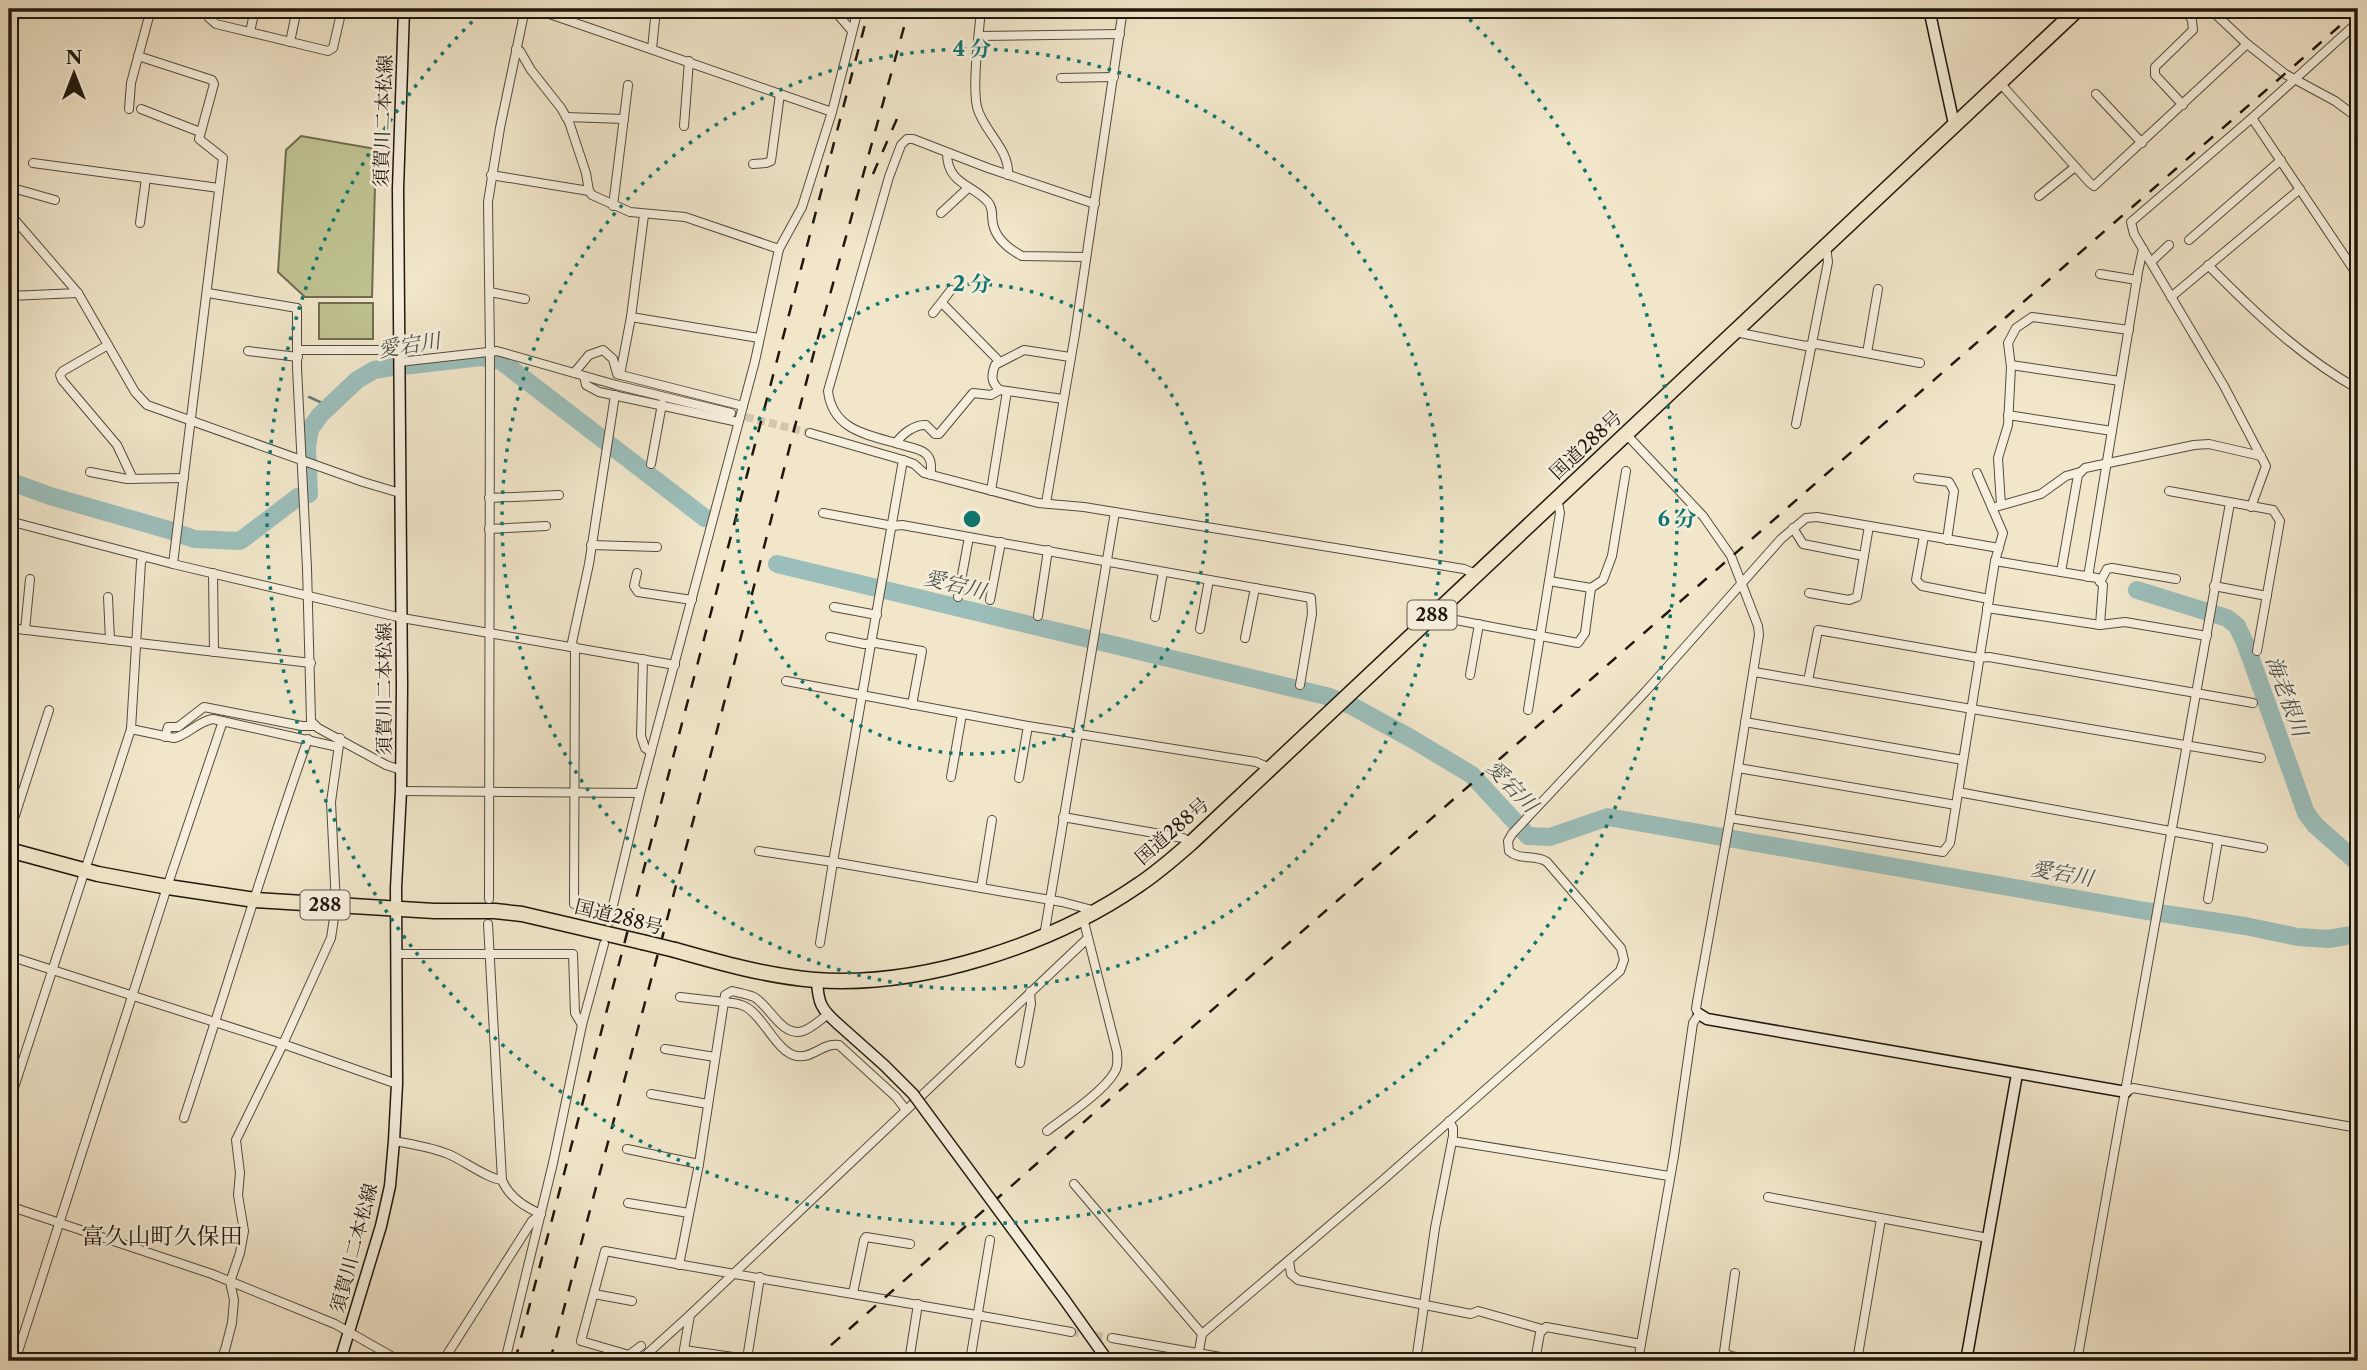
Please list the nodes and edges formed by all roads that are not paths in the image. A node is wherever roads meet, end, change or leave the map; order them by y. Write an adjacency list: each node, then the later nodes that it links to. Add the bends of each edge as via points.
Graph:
1 (15, 9): 22 (street)
2 (150, 9): 33 (street)
3 (211, 9): 26 (street, via 211,21)
4 (255, 9): 26 (street)
5 (297, 9): 29 (street)
6 (342, 9): 29 (street, via 331,51)
7 (404, 9): 103 (main road, 須賀川二本松線, via 398,175)
8 (525, 9): 32 (street)
9 (535, 9): 31 (street)
10 (656, 9): 31 (street)
11 (693, 9): 12 (street, via 766,13)
12 (771, 9)
13 (833, 9): 25 (street)
14 (858, 9): 25 (street)
15 (981, 9): 28 (street)
16 (1123, 9): 27 (street)
17 (1929, 9): 51 (main road)
18 (2078, 9): 38 (highway, 国道288号 / 288)
19 (2185, 9): 43 (street, via 2193,30 2155,67 2155,75)
20 (2210, 9): 23 (street)
21 (2224, 9): 23 (street)
22 (11, 22): 40 (street)
23 (2222, 22): 30 (street)
24 (2358, 22): 37 (street)
25 (852, 31): 46 (street)
26 (250, 32): 29 (street)
27 (1120, 34): 28 (street); 35 (street)
28 (979, 36): 61 (street, via 976,104 1007,161)
29 (290, 42)
30 (2247, 44): 37 (street); 43 (street)
31 (652, 48): 34 (street)
32 (516, 49): 47 (street); 60 (street)
33 (138, 56): 44 (street); 53 (street, via 212,80)
34 (688, 61): 41 (street); 52 (street)
35 (1114, 77): 36 (street); 70 (street)
36 (1061, 78)
37 (2294, 79): 48 (street); 49 (street)
38 (1998, 82): 51 (highway, 国道288号 / 288); 59 (street)
39 (628, 85): 50 (street)
40 (9, 87)
41 (780, 94): 46 (street); 58 (street, via 771,161)
42 (2096, 94): 54 (street)
43 (2183, 105): 54 (street)
44 (129, 108)
45 (141, 109): 53 (street)
46 (832, 112): 79 (street, via 802,207)
47 (566, 117): 50 (street); 67 (street)
48 (2252, 118): 56 (street); 80 (street, via 2133,219 2132,229)
49 (2358, 118)
50 (624, 119): 71 (street)
51 (1954, 124): 78 (highway, 国道288号 / 288)
52 (684, 126)
53 (200, 132): 64 (street, via 202,143 223,158)
54 (2142, 143): 59 (street, via 2097,185)
55 (947, 153): 61 (street); 65 (street, via 949,167); 130 (street, via 913,139 901,145 830,383 829,399 838,419 855,430)
56 (2281, 160): 66 (street); 76 (street)
57 (33, 163): 62 (street)
58 (753, 164)
59 (2075, 167): 68 (street)
60 (491, 174): 67 (street); 89 (street)
61 (1008, 174): 70 (street)
62 (146, 178): 64 (street); 75 (street)
63 (9, 187): 69 (street)
64 (219, 188): 91 (street)
65 (967, 189): 73 (street); 81 (street, via 990,205 997,235 1019,254)
66 (2300, 189): 83 (street); 85 (street)
67 (589, 191): 71 (street)
68 (2039, 196)
69 (55, 200)
70 (1095, 204): 81 (street)
71 (613, 206): 74 (street)
72 (9, 213): 90 (street)
73 (941, 213)
74 (644, 215): 79 (street, via 685,217); 97 (street)
75 (140, 223)
76 (2189, 240)
77 (2169, 245): 82 (street)
78 (1826, 246): 99 (highway, 国道288号 / 288); 102 (street, via 1828,262)
79 (779, 249): 100 (street)
80 (2143, 250): 82 (street); 86 (street)
81 (1086, 257): 108 (street)
82 (2151, 261): 93 (street)
83 (2208, 265): 93 (street); 116 (street, via 2302,352)
84 (2100, 274): 86 (street)
85 (2358, 276)
86 (2137, 280): 98 (street)
87 (1878, 289): 106 (street)
88 (951, 290): 95 (street)
89 (489, 292): 94 (street); 105 (street)
90 (78, 293): 92 (street); 101 (street)
91 (208, 293): 107 (street, via 296,307); 124 (street)
92 (9, 296)
93 (2171, 297): 131 (street)
94 (525, 299)
95 (942, 303): 96 (street); 110 (street)
96 (933, 313)
97 (631, 317): 100 (street); 114 (street)
98 (2129, 330): 112 (street, via 2032,317 2011,335); 115 (street)
99 (1735, 332): 102 (street); 129 (highway, 国道288号 / 288)
100 (759, 338): 121 (street)
101 (108, 345): 124 (street, via 147,405); 143 (street, via 60,375 117,445)
102 (1812, 345): 106 (street); 126 (street)
103 (399, 350): 107 (street); 109 (main road, 須賀川二本松線)
104 (248, 351): 107 (street)
105 (490, 351): 109 (street); 113 (street); 148 (street)
106 (1867, 353): 111 (street)
107 (298, 354): 132 (street)
108 (1070, 357): 110 (street, via 1024,350); 119 (street)
109 (399, 362): 146 (main road, 須賀川二本松線)
110 (1000, 362): 118 (street, via 992,381)
111 (1920, 363)
112 (2011, 366): 115 (street); 123 (street)
113 (574, 373): 114 (street, via 589,355 603,350 611,356); 117 (street)
114 (618, 374): 117 (street); 121 (street)
115 (2120, 381): 127 (street)
116 (2358, 389)
117 (616, 390): 120 (street); 122 (street); 166 (street)
118 (1004, 391): 119 (street); 130 (street, via 973,393 939,434 920,425); 144 (street)
119 (1063, 399): 150 (street)
120 (662, 404): 125 (street); 135 (street)
121 (743, 406): 125 (street)
122 (731, 413)
123 (2008, 415): 127 (street); 152 (street, via 1998,458)
124 (192, 422): 132 (street); 141 (street)
125 (738, 422): 195 (street)
126 (1796, 424)
127 (2112, 431): 134 (street)
128 (810, 433): 133 (street)
129 (1626, 434): 149 (highway, 国道288号 / 288); 186 (street, via 1703,516 1731,556)
130 (896, 443): 140 (street, via 928,455)
131 (2261, 456): 134 (street, via 2202,444); 153 (street, via 2266,466)
132 (301, 460): 146 (street); 191 (street)
133 (903, 460): 140 (street); 158 (street)
134 (2107, 463): 138 (street); 180 (street)
135 (651, 464)
136 (1626, 471): 189 (street, via 1612,556 1603,580)
137 (90, 472): 143 (street)
138 (2080, 472): 152 (street, via 2041,494); 176 (street)
139 (1977, 473): 152 (street)
140 (931, 475): 144 (street)
141 (184, 478): 143 (street); 174 (street)
142 (1918, 478): 164 (street, via 1949,482 1954,491)
143 (133, 479)
144 (991, 491): 150 (street)
145 (2169, 491): 151 (street)
146 (400, 493): 203 (main road, 須賀川二本松線)
147 (559, 495): 148 (street)
148 (489, 498): 161 (street)
149 (1557, 498): 179 (highway, 国道288号 / 288); 184 (street, via 1560,513)
150 (1046, 503): 154 (street)
151 (2230, 503): 153 (street); 187 (street)
152 (1996, 506): 168 (street, via 2003,533)
153 (2251, 507): 192 (street, via 2273,510 2280,522)
154 (1115, 512): 173 (street); 179 (street)
155 (823, 513): 158 (street)
156 (9, 522): 171 (street)
157 (546, 526): 161 (street)
158 (893, 526): 163 (street); 200 (street)
159 (1869, 526): 160 (street, via 1811,517); 162 (street); 170 (street)
160 (1793, 528): 170 (street, via 1802,544); 186 (street)
161 (489, 529): 209 (street)
162 (1924, 536): 164 (street); 197 (street, via 1916,580 1922,586)
163 (969, 537): 165 (street); 194 (street)
164 (1947, 540): 168 (street)
165 (1001, 542): 169 (street); 196 (street)
166 (591, 545): 167 (street); 217 (street)
167 (657, 547)
168 (1998, 548): 172 (street)
169 (1048, 550): 173 (street); 201 (street)
170 (1864, 555): 190 (street, via 1857,597 1849,600)
171 (144, 557): 174 (street); 215 (street)
172 (1995, 561): 176 (street); 197 (street)
173 (1107, 562): 175 (street); 242 (street)
174 (173, 564): 177 (street)
175 (1163, 572): 183 (street); 202 (street)
176 (2061, 572): 180 (street)
177 (212, 573): 191 (street); 219 (street)
178 (637, 573): 195 (street, via 634,586 638,592)
179 (1476, 574): 199 (highway, 国道288号 / 288)
180 (2088, 577): 185 (street)
181 (30, 579): 208 (street)
182 (2176, 579): 185 (street, via 2112,568)
183 (1209, 580): 188 (street); 207 (street)
184 (1549, 581): 189 (street); 210 (street)
185 (2100, 582): 205 (street)
186 (1741, 583): 224 (street, via 1759,631); 315 (street, via 1510,837 1507,848 1515,857 1547,862 1622,948 1623,965 1616,976)
187 (2214, 586): 192 (street); 211 (street)
188 (1255, 588): 213 (street); 228 (street, via 1312,600)
189 (1591, 588): 210 (street, via 1581,641)
190 (1809, 593)
191 (308, 594): 203 (street); 222 (street)
192 (2267, 596): 218 (street)
193 (108, 597): 214 (street)
194 (958, 597)
195 (692, 600): 223 (street)
196 (990, 600)
197 (1988, 603): 205 (street); 220 (street)
198 (834, 607): 200 (street)
199 (1435, 612): 204 (street); 250 (highway, 国道288号 / 288)
200 (877, 615): 216 (street)
201 (1038, 617)
202 (1155, 617)
203 (401, 618): 209 (street); 252 (main road, 須賀川二本松線)
204 (1479, 624): 210 (street); 225 (street)
205 (2100, 625): 211 (street, via 2125,622)
206 (9, 628): 208 (street)
207 (1200, 629)
208 (25, 630): 214 (street)
209 (488, 633): 217 (street); 255 (street)
210 (1540, 636): 235 (street)
211 (2207, 636): 229 (street)
212 (830, 638): 216 (street)
213 (1245, 638)
214 (110, 640): 215 (street)
215 (137, 643): 219 (street); 241 (street)
216 (872, 643): 230 (street); 232 (street, via 922,651)
217 (573, 647): 221 (street); 257 (street)
218 (2257, 651)
219 (214, 652): 222 (street)
220 (1979, 658): 227 (street, via 1818,631); 229 (street); 233 (street)
221 (643, 659): 223 (street); 247 (street, via 641,736)
222 (310, 663): 239 (street, via 311,721)
223 (675, 665): 247 (street)
224 (1754, 672): 227 (street); 238 (street)
225 (1469, 675)
226 (786, 681): 230 (street)
227 (1808, 681): 233 (street)
228 (1300, 685)
229 (2196, 694): 231 (street); 246 (street)
230 (861, 696): 232 (street); 271 (street)
231 (2253, 704)
232 (912, 705): 236 (street)
233 (1971, 709): 246 (street); 249 (street)
234 (49, 710): 265 (street)
235 (1528, 710)
236 (962, 714): 240 (street); 253 (street)
237 (223, 721): 243 (street, via 211,719 180,737); 244 (street); 273 (street)
238 (1745, 722): 249 (street); 251 (street)
239 (315, 726): 243 (street, via 204,707 178,727 168,727); 245 (street)
240 (1028, 726): 242 (street); 254 (street)
241 (131, 729): 243 (street); 272 (street)
242 (1079, 734): 250 (street); 261 (street)
243 (165, 737)
244 (309, 739): 245 (street); 277 (street)
245 (339, 743): 252 (street); 280 (street, via 331,802)
246 (2187, 746): 248 (street); 264 (street)
247 (651, 752): 259 (street)
248 (2261, 758)
249 (1963, 760): 258 (street)
250 (1270, 768): 267 (highway, 国道288号 / 288)
251 (1738, 768): 260 (street); 262 (street)
252 (401, 770): 256 (main road, 須賀川二本松線)
253 (951, 777)
254 (1019, 778)
255 (489, 791): 256 (street); 257 (street); 275 (street)
256 (401, 792): 281 (main road, 須賀川二本松線)
257 (575, 792): 259 (street); 279 (street)
258 (1958, 792): 260 (street); 264 (street)
259 (640, 793): 284 (street)
260 (1956, 805): 262 (street, via 1950,843 1943,852)
261 (1063, 817): 267 (street, via 1184,838); 278 (street)
262 (1730, 818): 299 (street, via 1697,1002)
263 (992, 820): 274 (street)
264 (2172, 832): 266 (street); 309 (street)
265 (9, 834)
266 (2218, 840): 268 (street); 276 (street)
267 (1191, 843): 282 (highway, 国道288号 / 288, via 1146,880)
268 (2263, 848)
269 (9, 850): 272 (highway, 国道288号 / 288)
270 (759, 851): 271 (street)
271 (833, 862): 274 (street); 288 (street)
272 (85, 870): 273 (highway, 国道288号 / 288); 293 (street)
273 (168, 887): 277 (highway, 国道288号 / 288); 296 (street)
274 (981, 888): 278 (street)
275 (489, 899)
276 (2208, 899)
277 (256, 900): 280 (highway, 国道288号 / 288); 301 (street)
278 (1048, 900): 282 (street); 286 (street)
279 (574, 904)
280 (336, 905): 281 (highway, 国道288号 / 288); 303 (street, via 331,938)
281 (397, 908): 290 (main road, 須賀川二本松線); 294 (highway, 国道288号 / 288, bridge, via 522,914 760,972)
282 (1097, 911): 283 (highway, 国道288号 / 288)
283 (1083, 918): 286 (highway, 国道288号 / 288); 287 (street)
284 (609, 922)
285 (488, 924): 291 (street)
286 (1044, 936): 294 (highway, 国道288号 / 288, via 979,960 937,969 899,976)
287 (1088, 938): 295 (street); 317 (street, via 1118,1064 1103,1085)
288 (820, 943)
289 (604, 944): 302 (street)
290 (397, 954): 291 (street); 308 (main road, 須賀川二本松線)
291 (489, 954): 302 (street, via 573,954 575,1013); 323 (street)
292 (9, 956): 293 (street)
293 (52, 969): 296 (street); 311 (street)
294 (817, 980): 300 (main road, via 820,1005)
295 (1030, 992): 306 (street); 313 (street)
296 (134, 995): 301 (street); 331 (street)
297 (680, 997): 298 (street)
298 (724, 1002): 300 (street, via 732,991 754,997 796,1032); 305 (street); 313 (street, via 751,1011 782,1048 794,1055 839,1045)
299 (1699, 1014): 307 (main road); 322 (street, via 1693,1023)
300 (827, 1015): 369 (main road, bridge, via 913,1094)
301 (215, 1023): 303 (street); 314 (street)
302 (582, 1026): 329 (street)
303 (283, 1044): 308 (street); 340 (street, via 236,1140 244,1231)
304 (665, 1049): 305 (street)
305 (715, 1057): 312 (street)
306 (1020, 1063)
307 (2017, 1074): 309 (main road); 332 (main road)
308 (397, 1084): 318 (main road, 須賀川二本松線)
309 (2126, 1092): 316 (street, via 2133,1088); 377 (street)
310 (652, 1094): 312 (street)
311 (9, 1103)
312 (708, 1104): 321 (street)
313 (906, 1110): 338 (street)
314 (184, 1118)
315 (1449, 1121): 319 (street); 335 (street)
316 (2358, 1129)
317 (1047, 1131)
318 (394, 1141): 323 (street, via 446,1153); 349 (main road, 須賀川二本松線, via 381,1226)
319 (1452, 1141): 322 (street); 345 (street)
320 (627, 1149): 321 (street)
321 (699, 1164): 328 (street)
322 (1669, 1176): 353 (street)
323 (502, 1180): 329 (street, via 513,1197)
324 (1073, 1184): 351 (street)
325 (1768, 1197): 330 (street)
326 (628, 1203): 328 (street)
327 (9, 1206): 331 (street)
328 (690, 1213): 336 (street)
329 (541, 1214): 359 (street); 365 (street, via 532,1221)
330 (1881, 1219): 332 (street); 375 (street)
331 (60, 1222): 340 (street); 361 (street)
332 (1988, 1238): 376 (main road)
333 (990, 1240): 346 (street)
334 (910, 1244): 341 (street, via 866,1237)
335 (1289, 1261): 345 (street, via 1298,1280); 351 (street)
336 (679, 1265): 338 (street); 342 (street, via 605,1251)
337 (1735, 1273): 374 (street, via 1724,1352)
338 (733, 1275): 339 (street); 347 (street)
339 (760, 1277): 341 (street); 360 (street)
340 (230, 1282): 349 (street); 362 (street, via 232,1322)
341 (853, 1293): 344 (street)
342 (594, 1294): 343 (street); 354 (street, via 581,1341 629,1355)
343 (632, 1301)
344 (918, 1304): 346 (street); 367 (street)
345 (1424, 1304): 348 (street, via 1471,1314 1478,1311); 371 (street)
346 (977, 1314): 350 (street); 368 (street)
347 (690, 1315): 355 (street); 356 (street)
348 (1542, 1329): 353 (street); 372 (street)
349 (350, 1331): 363 (main road, 須賀川二本松線); 364 (street)
350 (1070, 1332)
351 (1202, 1334): 357 (street)
352 (1112, 1339): 357 (street)
353 (1641, 1344): 373 (street)
354 (641, 1346)
355 (684, 1350): 360 (street); 366 (street)
356 (649, 1353)
357 (1198, 1357): 370 (street)
358 (9, 1359): 361 (street)
359 (506, 1359)
360 (747, 1360)
361 (15, 1361)
362 (220, 1361)
363 (340, 1361)
364 (401, 1361)
365 (443, 1361)
366 (682, 1361)
367 (909, 1361)
368 (970, 1361)
369 (1108, 1361)
370 (1243, 1361)
371 (1416, 1361)
372 (1535, 1361)
373 (1638, 1361)
374 (1760, 1361)
375 (1857, 1361)
376 (1966, 1361)
377 (2077, 1361)

